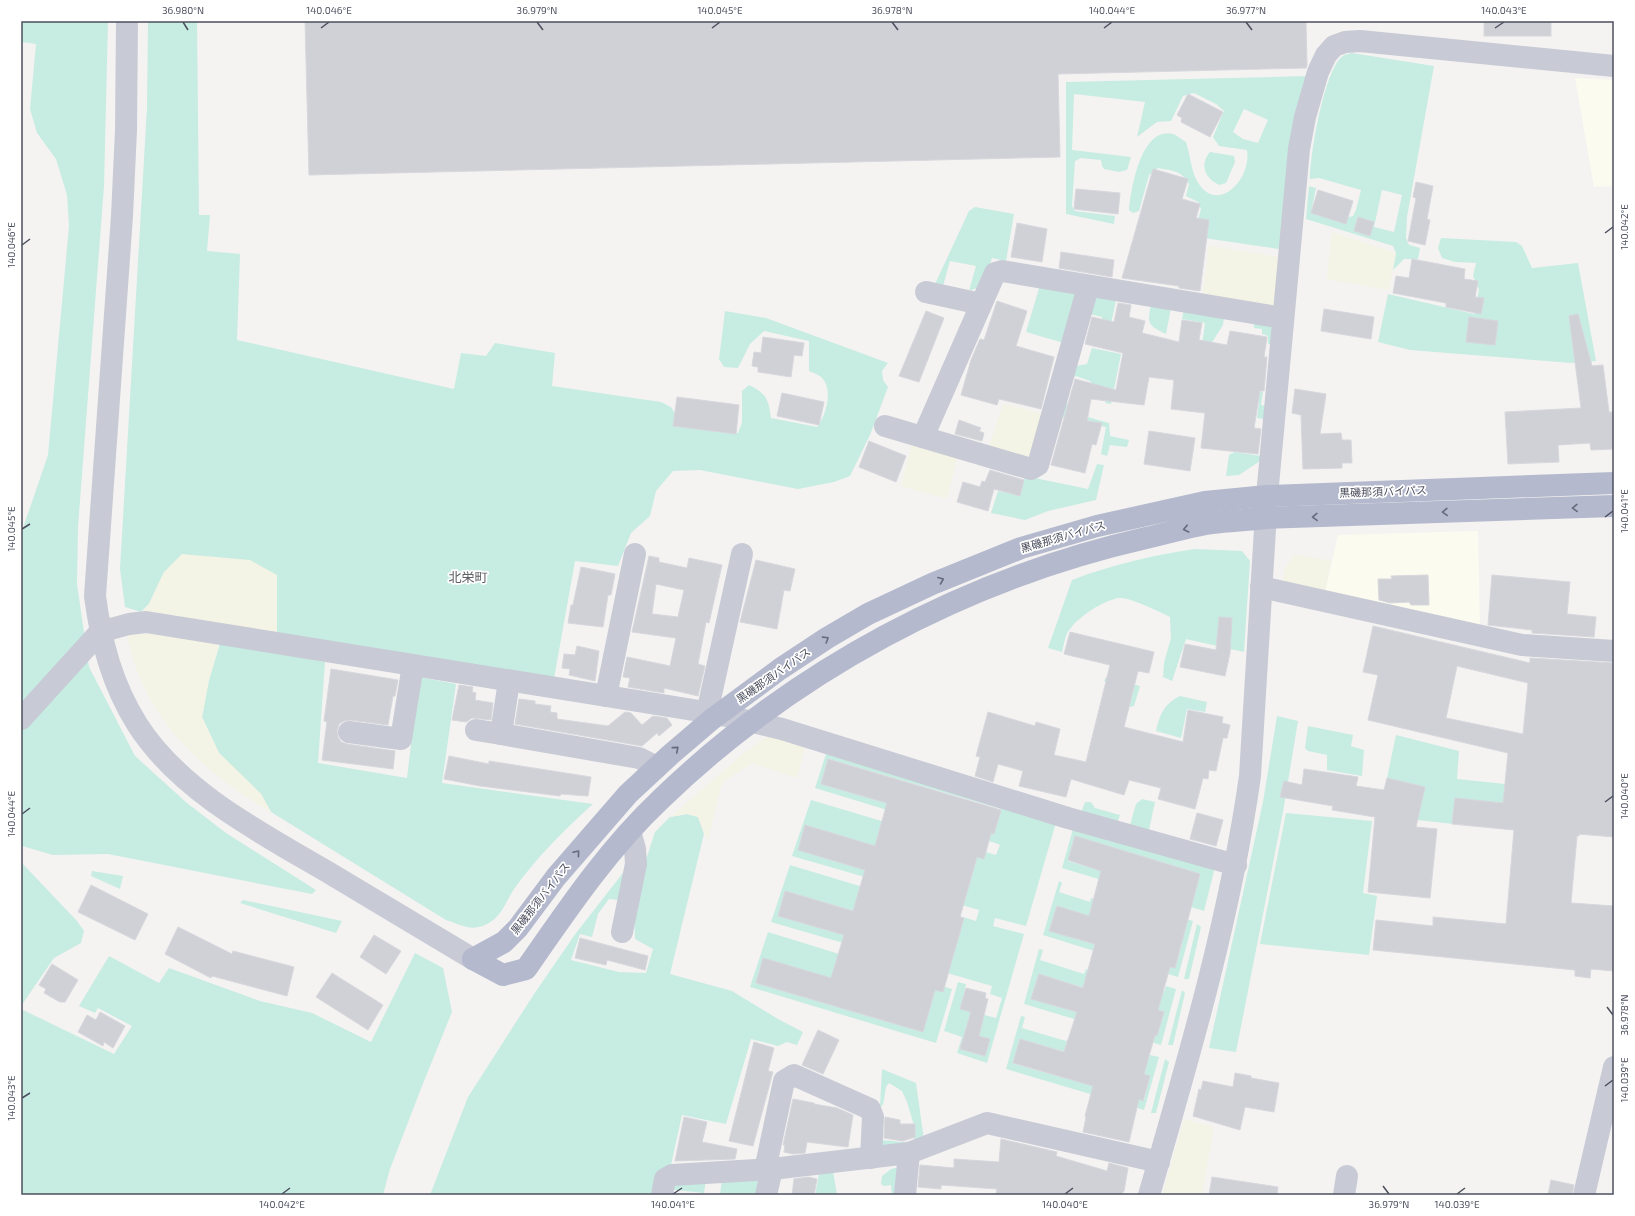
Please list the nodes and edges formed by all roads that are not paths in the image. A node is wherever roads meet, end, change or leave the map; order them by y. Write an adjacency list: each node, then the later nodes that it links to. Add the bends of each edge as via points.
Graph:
1 (127, 21): 16 (street, via 122,216 95,596)
2 (1614, 66): 6 (street, via 1360,41 1334,46 1326,55 1318,72 1305,117 1299,149)
3 (1088, 287): 5 (street, via 1002,271 995,274); 6 (street); 8 (street, via 1038,465 1031,469)
4 (926, 292): 5 (street)
5 (981, 304): 8 (street)
6 (1283, 318): 10 (street)
7 (885, 426): 8 (street)
8 (923, 437)
9 (1614, 483): 10 (main road, 黒磯那須バイパス)
10 (1267, 496): 12 (street); 21 (main road, 黒磯那須バイパス, one-way to 10, via 868,614 932,584 1014,551 1097,526 1205,502)
11 (1614, 506): 12 (main road, 黒磯那須バイパス, one-way to 12)
12 (1266, 518): 15 (street); 23 (main road, 黒磯那須バイパス, one-way to 23, via 1210,523 1103,548 1029,570 942,608 872,643 794,690)
13 (635, 554): 20 (street)
14 (742, 554): 21 (street)
15 (1261, 586): 17 (street, via 1522,645); 29 (street, via 1250,776)
16 (100, 632): 18 (street, via 146,622); 22 (street); 31 (street, via 114,683 137,724 160,754 191,784 260,832)
17 (1614, 651)
18 (413, 665): 19 (street); 25 (street, via 401,739)
19 (509, 681): 20 (street); 26 (street)
20 (606, 696): 21 (street)
21 (712, 713): 23 (street); 27 (main road, 黒磯那須バイパス, one-way to 21)
22 (21, 719)
23 (750, 721): 28 (main road, 黒磯那須バイパス, via 659,800); 29 (street, via 1068,818)
24 (476, 730): 26 (street)
25 (349, 732)
26 (501, 734): 27 (street, via 639,758)
27 (656, 767): 31 (main road, 黒磯那須バイパス, one-way to 27, via 504,942 518,928 593,833)
28 (630, 831): 30 (street, via 636,864); 31 (main road, 黒磯那須バイパス, via 562,917 526,969 503,975)
29 (1236, 865): 35 (street, via 1188,1059)
30 (622, 932)
31 (473, 959)
32 (1614, 1067): 41 (street)
33 (910, 1153): 34 (street); 35 (street, via 987,1123); 39 (street)
34 (871, 1158): 36 (street); 36 (street, via 873,1117 870,1109 794,1076 784,1081)
35 (1159, 1162): 40 (street)
36 (769, 1170): 37 (street, via 672,1175 665,1179); 38 (street)
37 (662, 1195)
38 (766, 1195)
39 (905, 1195)
40 (1149, 1195)
41 (1584, 1195)

